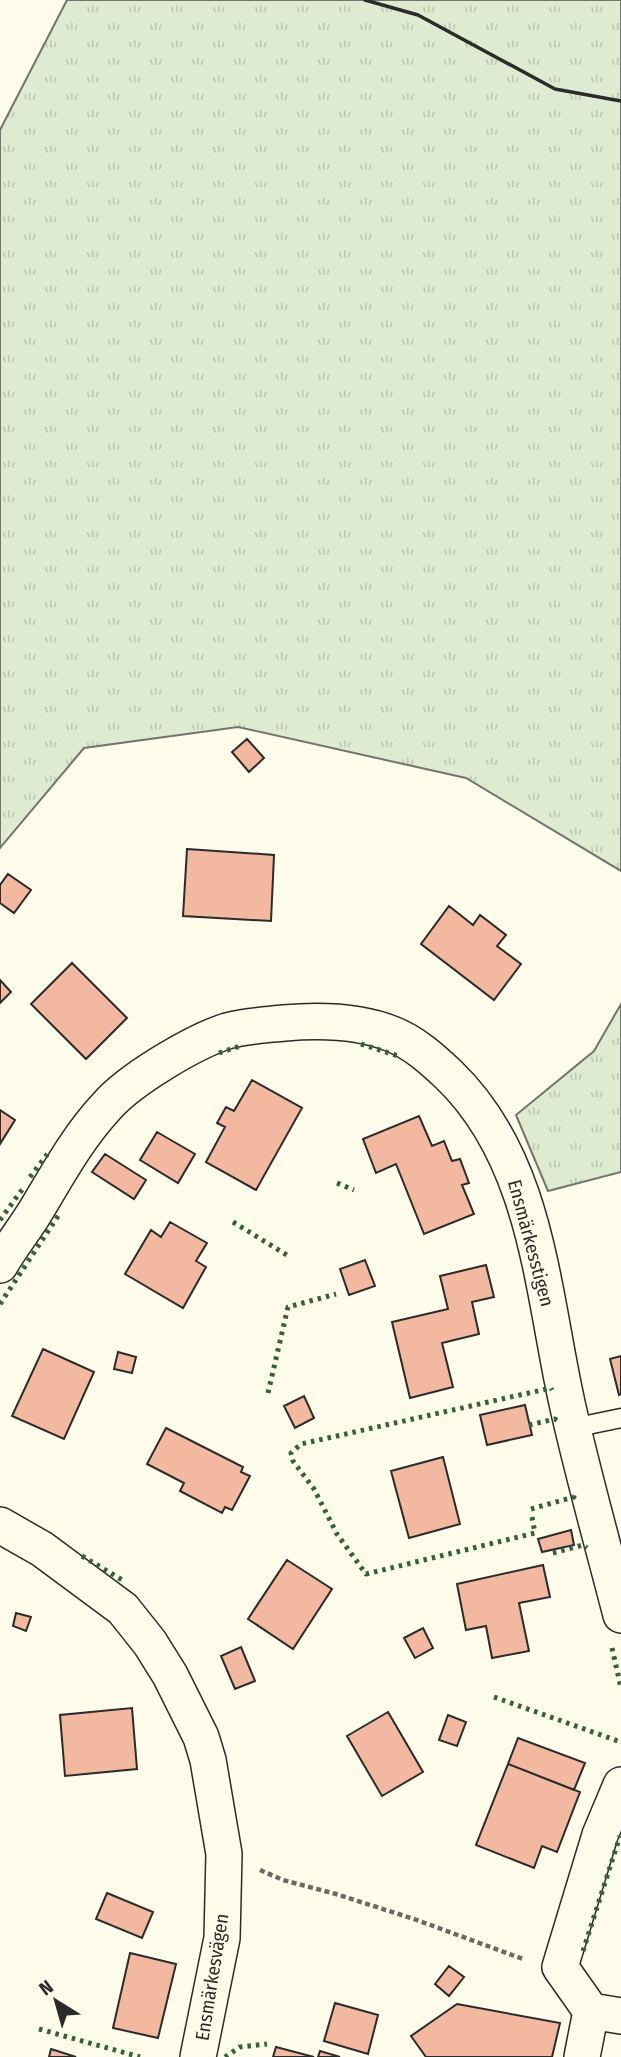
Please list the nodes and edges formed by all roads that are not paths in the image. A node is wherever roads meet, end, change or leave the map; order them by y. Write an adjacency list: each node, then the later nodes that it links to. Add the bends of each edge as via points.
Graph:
1 (0, 1265): 3 (street, Ensmärkesstigen, via 71,1152 107,1105 170,1058 226,1031 260,1026 322,1021 393,1034 429,1057 473,1100 510,1164 541,1266)
2 (621, 1418): 3 (lane)
3 (573, 1428): 5 (street, Ensmärkesstigen)
4 (0, 1525): 8 (street, Ensmärkesvägen, via 42,1549 123,1609 170,1675 201,1737 224,1854 222,1938)
5 (621, 1615)
6 (621, 1786): 7 (street, via 600,1835 560,1967)
7 (606, 2014): 9 (street)
8 (198, 2057)
9 (582, 2057)

